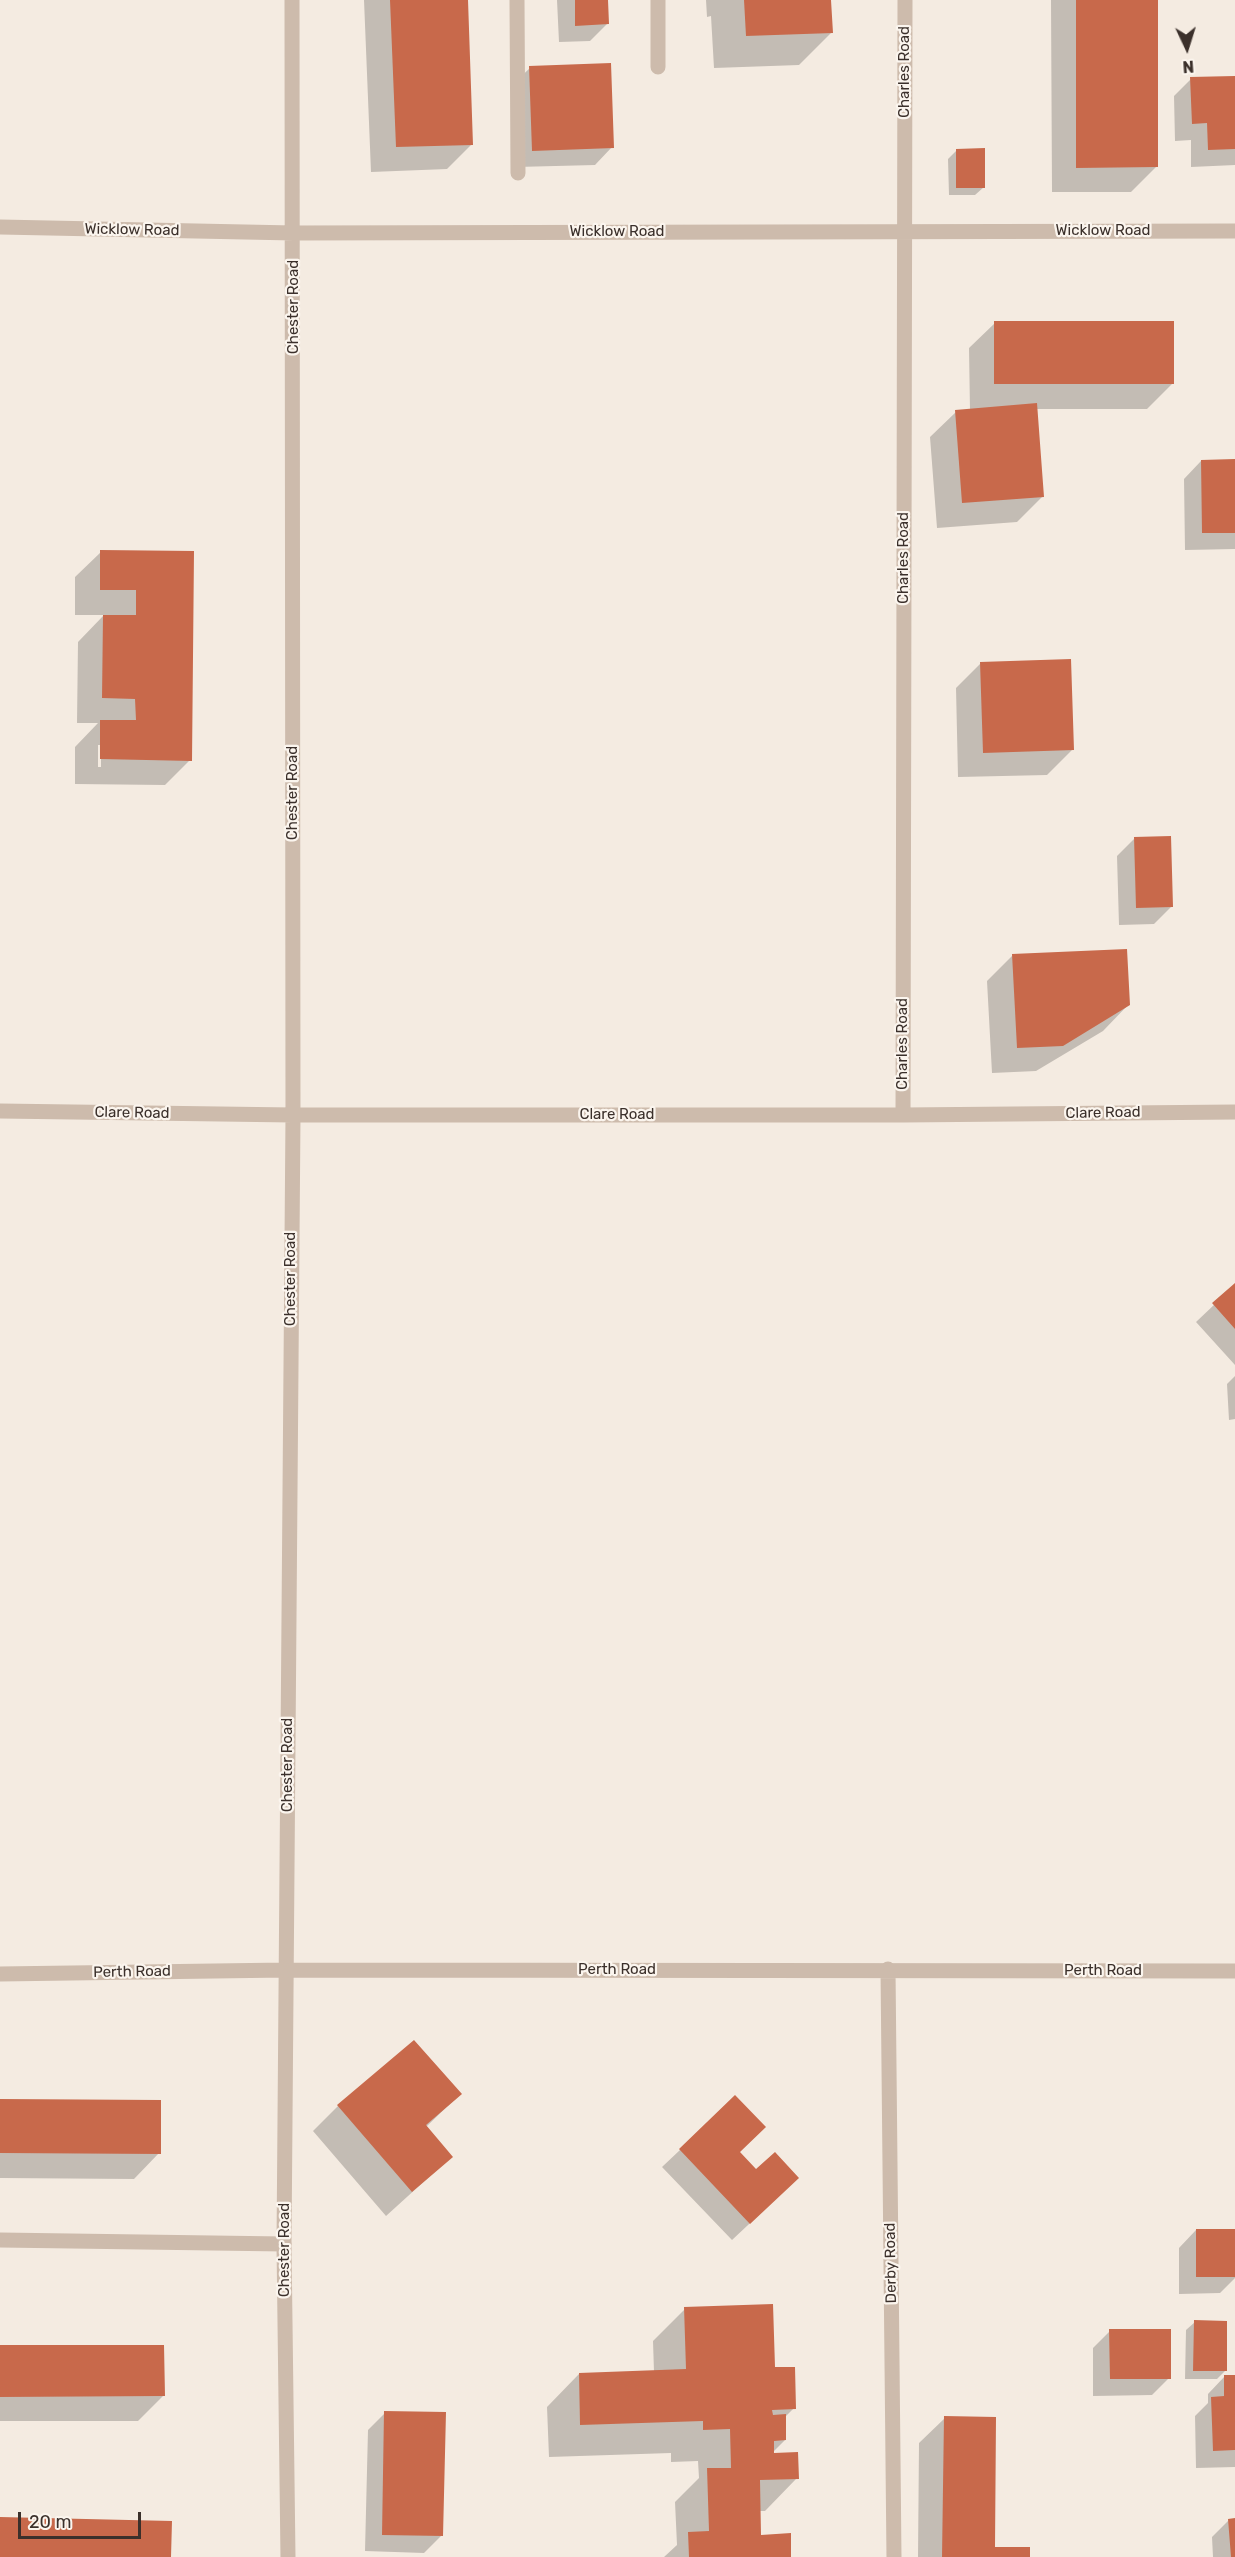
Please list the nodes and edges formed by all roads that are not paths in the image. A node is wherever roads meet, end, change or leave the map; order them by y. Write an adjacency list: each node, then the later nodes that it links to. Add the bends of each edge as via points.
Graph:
1 (292, 0): 10 (street, Chester Road)
2 (517, 0): 6 (street)
3 (658, 0): 5 (street)
4 (905, 0): 9 (street, Charles Road)
5 (658, 67)
6 (518, 173)
7 (0, 227): 10 (street, Wicklow Road)
8 (1235, 231): 9 (street, Wicklow Road)
9 (904, 232): 10 (street, Wicklow Road); 14 (street, Charles Road)
10 (294, 233): 13 (street, Chester Road)
11 (0, 1111): 13 (street, Clare Road)
12 (1235, 1112): 14 (street, Clare Road)
13 (292, 1115): 14 (street, Clare Road); 16 (street, Chester Road)
14 (903, 1115)
15 (888, 1969): 16 (street, Perth Road); 17 (street, Perth Road); 22 (street, Derby Road)
16 (286, 1970): 18 (street, Perth Road); 20 (street, Chester Road)
17 (1235, 1971)
18 (0, 1974)
19 (0, 2240): 20 (street)
20 (284, 2244): 21 (street, Chester Road)
21 (288, 2557)
22 (894, 2557)

